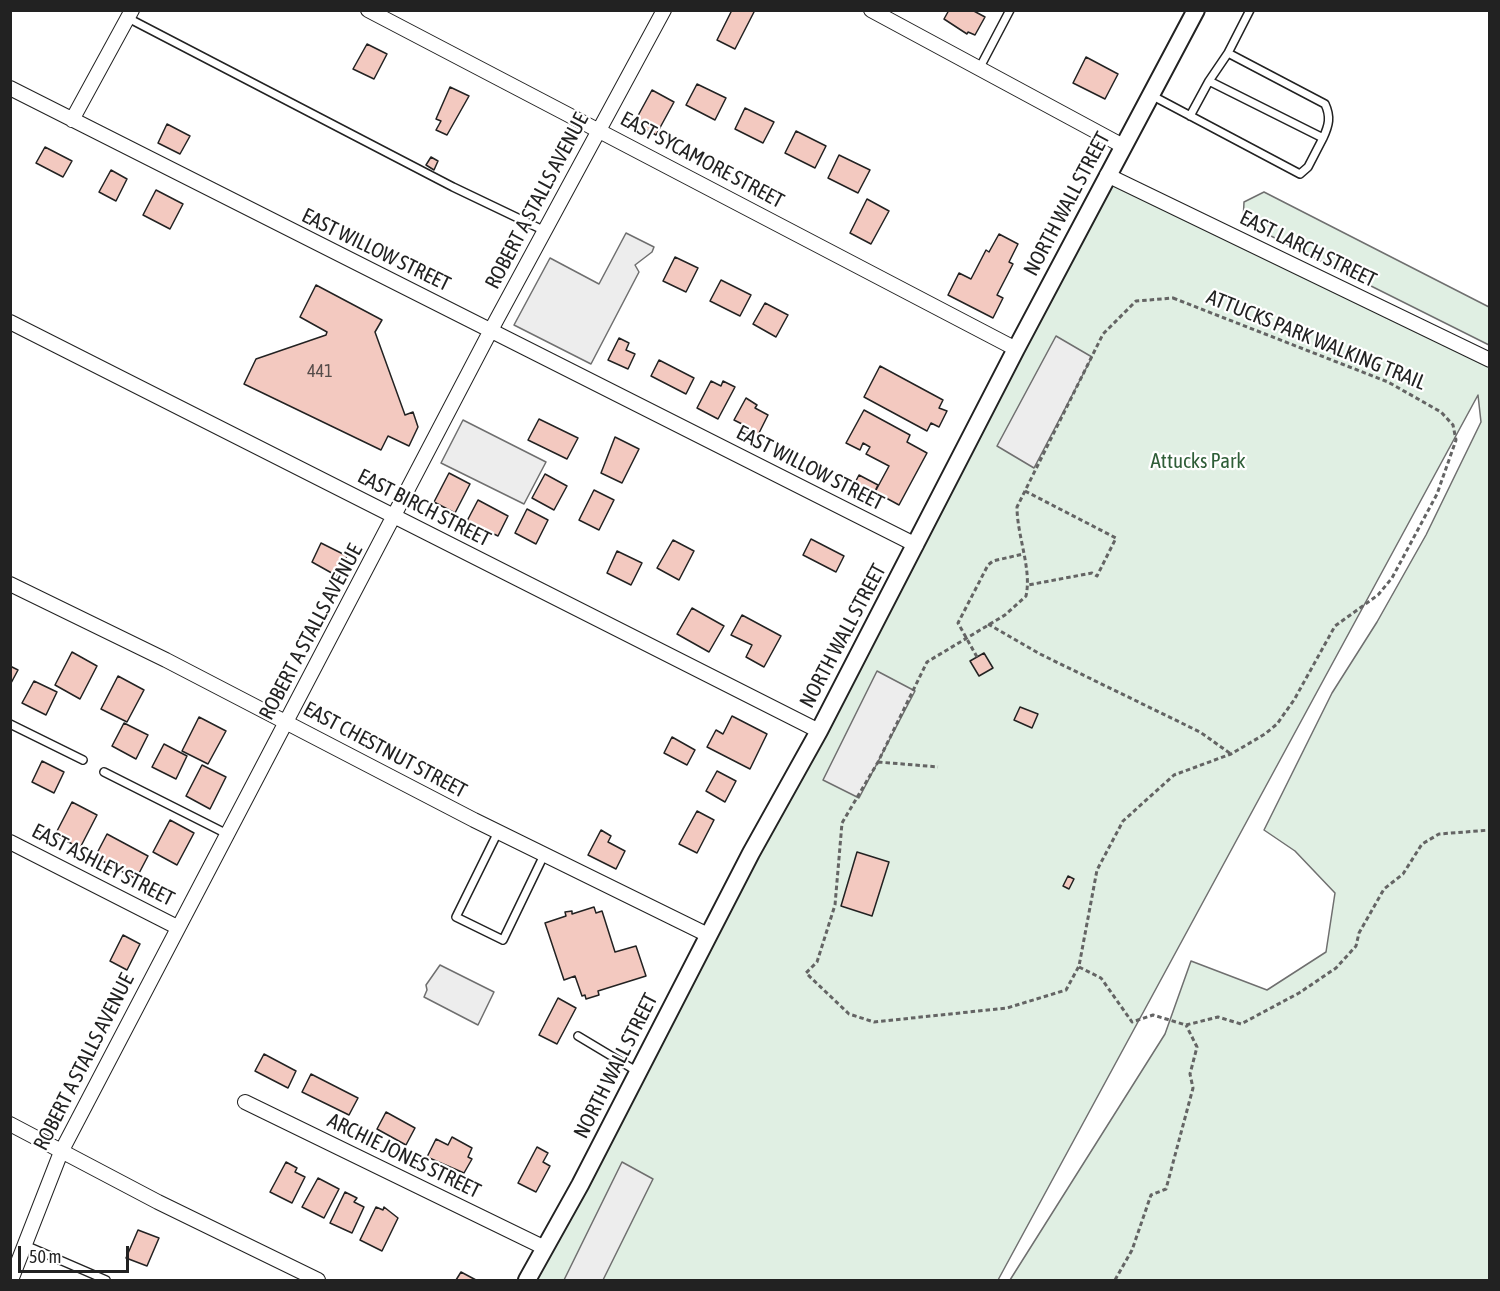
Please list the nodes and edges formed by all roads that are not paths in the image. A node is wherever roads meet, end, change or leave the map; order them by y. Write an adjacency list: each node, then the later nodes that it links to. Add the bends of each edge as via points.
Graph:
1 (368, 10): 15 (street, EAST SYCAMORE STREET)
2 (664, 10): 15 (street, ROBERT A STALLS AVENUE)
3 (871, 10): 9 (street)
4 (1010, 10): 9 (lane)
5 (1196, 10): 12 (street, NORTH WALL STREET)
6 (1250, 10): 8 (lane)
7 (130, 14): 14 (street); 19 (lane, via 453,187)
8 (1228, 53): 10 (lane); 16 (lane, via 1325,104 1330,114)
9 (979, 69): 17 (street)
10 (1209, 81): 13 (lane); 16 (lane)
11 (10, 88): 14 (street, EAST WILLOW STREET)
12 (1151, 95): 13 (lane); 17 (street, NORTH WALL STREET)
13 (1190, 116): 16 (lane, via 1300,174)
14 (72, 120): 21 (street, EAST WILLOW STREET)
15 (599, 130): 19 (street, ROBERT A STALLS AVENUE); 22 (street, EAST SYCAMORE STREET)
16 (1323, 138)
17 (1123, 146): 18 (street, NORTH WALL STREET)
18 (1107, 175): 22 (street, NORTH WALL STREET); 23 (street, EAST LARCH STREET)
19 (545, 231): 21 (street, ROBERT A STALLS AVENUE)
20 (10, 322): 24 (street, EAST BIRCH STREET)
21 (491, 330): 24 (street, ROBERT A STALLS AVENUE); 25 (street, EAST WILLOW STREET)
22 (1016, 349): 25 (street, NORTH WALL STREET)
23 (1490, 360)
24 (394, 517): 27 (street, ROBERT A STALLS AVENUE); 29 (street, EAST BIRCH STREET)
25 (916, 545): 29 (street, NORTH WALL STREET)
26 (10, 584): 27 (street, EAST CHESTNUT STREET)
27 (288, 722): 32 (street, EAST CHESTNUT STREET); 33 (street, ROBERT A STALLS AVENUE)
28 (10, 724): 30 (lane)
29 (819, 731): 37 (street, NORTH WALL STREET)
30 (83, 760)
31 (104, 772): 33 (lane)
32 (498, 832): 35 (street, EAST CHESTNUT STREET); 35 (lane, via 456,917 503,940)
33 (227, 834): 36 (street, ROBERT A STALLS AVENUE)
34 (10, 842): 36 (street, EAST ASHLEY STREET)
35 (544, 855): 37 (street, EAST CHESTNUT STREET)
36 (177, 927): 42 (street, ROBERT A STALLS AVENUE)
37 (708, 935): 39 (street, NORTH WALL STREET)
38 (578, 1036): 39 (lane)
39 (638, 1072): 44 (street, NORTH WALL STREET)
40 (245, 1102): 44 (street, ARCHIE JONES STREET)
41 (10, 1124): 42 (street)
42 (61, 1152): 43 (street, ROBERT A STALLS AVENUE); 47 (street)
43 (25, 1245): 45 (street, ROBERT A STALLS AVENUE); 46 (lane)
44 (545, 1248): 48 (street, NORTH WALL STREET)
45 (11, 1281)
46 (106, 1281)
47 (318, 1281)
48 (527, 1281)

